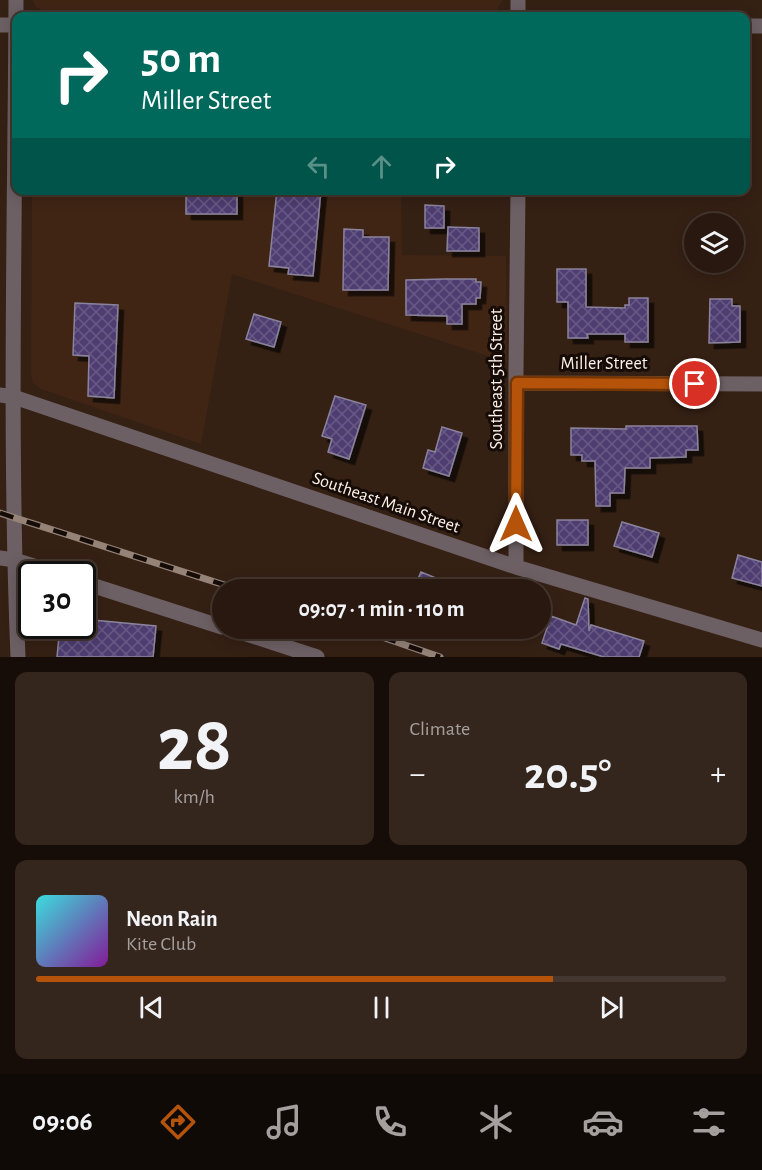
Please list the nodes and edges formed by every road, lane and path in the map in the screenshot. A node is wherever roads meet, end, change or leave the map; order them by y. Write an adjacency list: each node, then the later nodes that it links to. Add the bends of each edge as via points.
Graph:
1 (12, 190): 5 (street)
2 (518, 195): 3 (street, Southeast 5th Street)
3 (517, 383): 4 (street, Miller Street); 7 (street, Southeast 5th Street)
4 (762, 384)
5 (7, 396): 6 (street, via 15,517); 7 (street, Southeast Main Street)
6 (7, 559): 12 (street)
7 (516, 567): 11 (street, Southeast Main Street)
8 (96, 586): 9 (street)
9 (212, 624)
10 (262, 639): 13 (street)
11 (762, 640)
12 (18, 657)
13 (317, 657)

